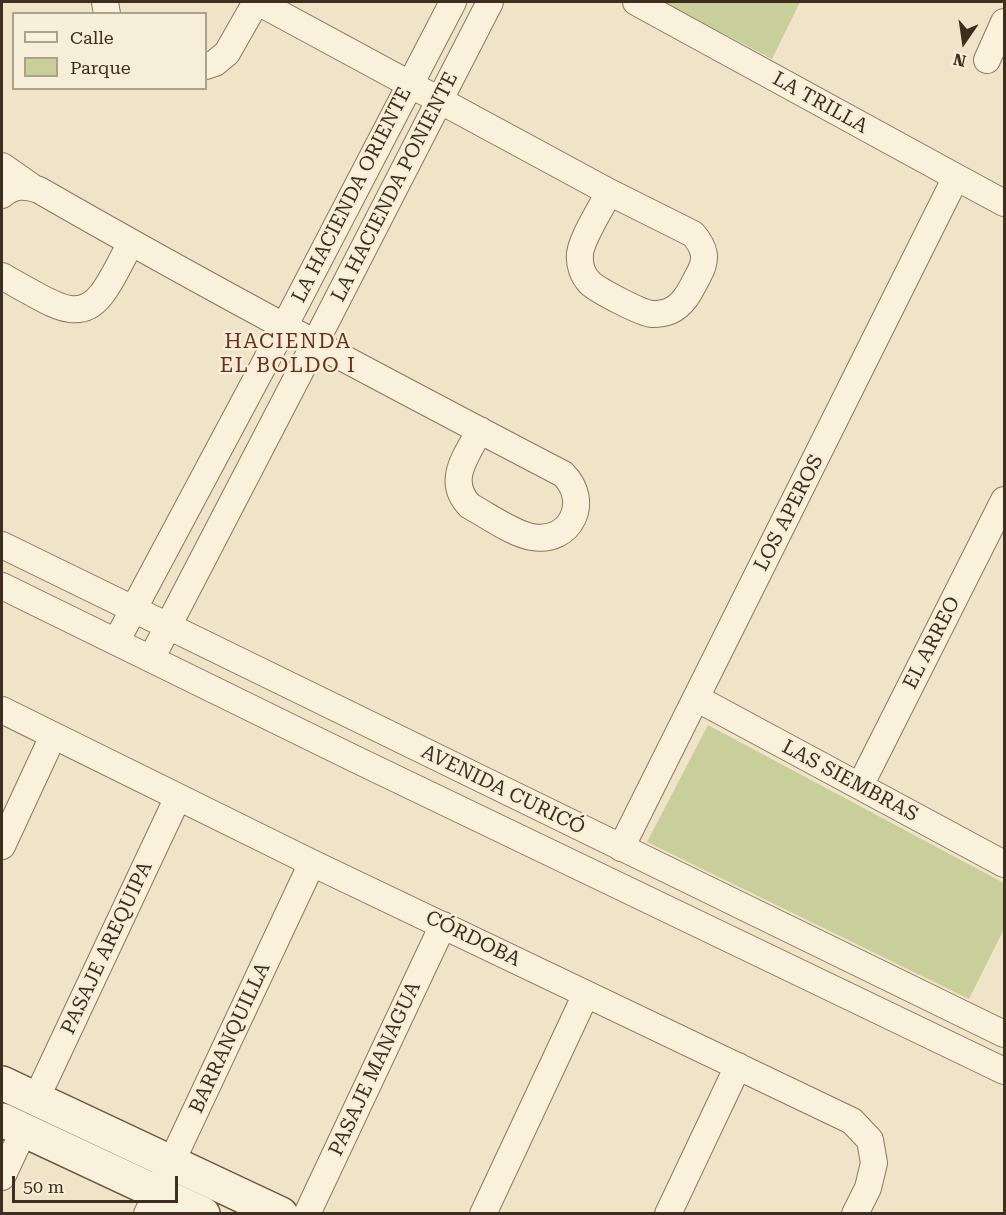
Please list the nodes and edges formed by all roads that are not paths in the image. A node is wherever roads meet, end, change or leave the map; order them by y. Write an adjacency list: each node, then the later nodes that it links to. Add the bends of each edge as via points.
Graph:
1 (257, 2): 7 (street, via 227,53); 8 (street)
2 (453, 2): 8 (street, LA HACIENDA ORIENTE)
3 (490, 2): 9 (street, LA HACIENDA PONIENTE)
4 (636, 2): 11 (street, LA TRILLA)
5 (1005, 22): 6 (street)
6 (987, 60)
7 (207, 66)
8 (410, 84): 9 (street); 18 (street, LA HACIENDA ORIENTE)
9 (439, 100): 13 (street); 18 (street, LA HACIENDA PONIENTE)
10 (2, 166): 12 (street)
11 (956, 177): 15 (street, LA TRILLA); 27 (street, LOS APEROS)
12 (32, 188): 14 (street, via 17,187); 16 (street)
13 (609, 192): 13 (street, via 582,245 579,260 584,276 595,288 644,312 670,311 683,302 703,268 702,246 693,234)
14 (2, 195)
15 (1005, 203)
16 (131, 243): 17 (street, via 101,295 82,308 58,307); 18 (street)
17 (2, 276)
18 (299, 335): 19 (street); 23 (street, LA HACIENDA ORIENTE); 24 (street, LA HACIENDA PONIENTE)
19 (480, 430): 19 (street, via 569,479 576,493 569,525 549,537 530,537 465,501 459,489 459,473)
20 (1005, 500): 32 (street, EL ARREO)
21 (2, 544): 23 (street, AVENIDA CURICÓ)
22 (2, 586): 25 (street, AVENIDA CURICÓ)
23 (134, 610): 24 (street, AVENIDA CURICÓ); 25 (street, LA HACIENDA ORIENTE)
24 (168, 626): 26 (street, LA HACIENDA PONIENTE); 29 (street, AVENIDA CURICÓ)
25 (116, 642): 26 (street, AVENIDA CURICÓ)
26 (151, 659): 31 (street, AVENIDA CURICÓ)
27 (696, 698): 32 (street, LAS SIEMBRAS); 35 (street, LOS APEROS)
28 (2, 710): 30 (street, CÓRDOBA)
29 (372, 726): 31 (street); 35 (street, AVENIDA CURICÓ)
30 (53, 736): 33 (street, CÓRDOBA); 34 (street)
31 (355, 759): 42 (street, AVENIDA CURICÓ)
32 (860, 786): 37 (street, LAS SIEMBRAS)
33 (178, 797): 36 (street, CÓRDOBA); 44 (street, PASAJE AREQUIPA)
34 (2, 846)
35 (621, 848): 40 (street, AVENIDA CURICÓ)
36 (312, 863): 38 (street, CÓRDOBA); 46 (street, BARRANQUILLA)
37 (1005, 864)
38 (443, 925): 39 (street, CÓRDOBA); 51 (street, PASAJE MANAGUA)
39 (586, 994): 41 (street, CÓRDOBA); 52 (street)
40 (1005, 1034)
41 (738, 1066): 53 (street); 54 (street, CÓRDOBA, via 852,1121 870,1140 874,1163 868,1188)
42 (1005, 1071)
43 (2, 1083): 44 (street)
44 (36, 1099): 46 (street)
45 (13, 1125): 47 (street); 48 (street)
46 (171, 1162): 48 (street, BARRANQUILLA); 50 (street)
47 (2, 1177)
48 (152, 1203): 49 (street)
49 (203, 1214)
50 (281, 1214)
51 (307, 1214)
52 (483, 1214)
53 (668, 1214)
54 (855, 1214)

